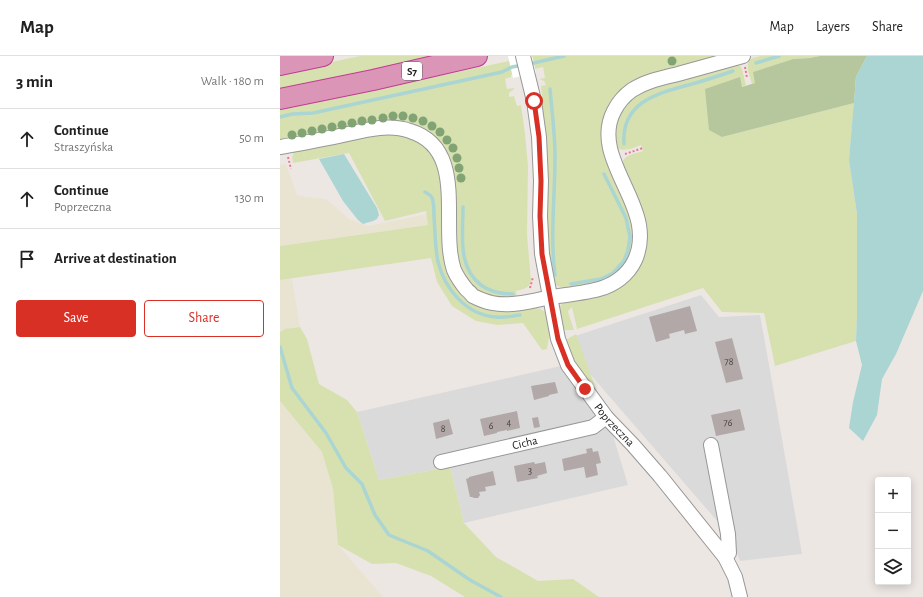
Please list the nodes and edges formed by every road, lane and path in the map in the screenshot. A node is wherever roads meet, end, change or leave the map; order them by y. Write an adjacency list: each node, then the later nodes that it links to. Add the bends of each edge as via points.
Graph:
1 (323, 56): 5 (highway)
2 (477, 56): 6 (highway, S7)
3 (523, 56): 10 (street, Poprzeczna, via 534,101 539,137 542,254)
4 (743, 56): 9 (street, via 650,81 632,90 618,104 611,117 609,132)
5 (280, 65)
6 (280, 99)
7 (280, 148): 10 (street, via 378,128 396,127 424,137 437,148 444,163 448,181 452,260 462,284 473,296 491,303 510,304)
8 (643, 148): 9 (path)
9 (613, 158): 10 (street, via 639,224 639,251 633,266 614,283 599,289)
10 (550, 298): 11 (street, Poprzeczna, via 558,339 568,365)
11 (606, 417): 13 (street, Cicha, via 593,427); 14 (street, Poprzeczna, via 660,476)
12 (711, 445): 14 (street, via 728,534 730,553)
13 (441, 462)
14 (725, 557): 15 (street, Poprzeczna, via 735,577)
15 (740, 597)

